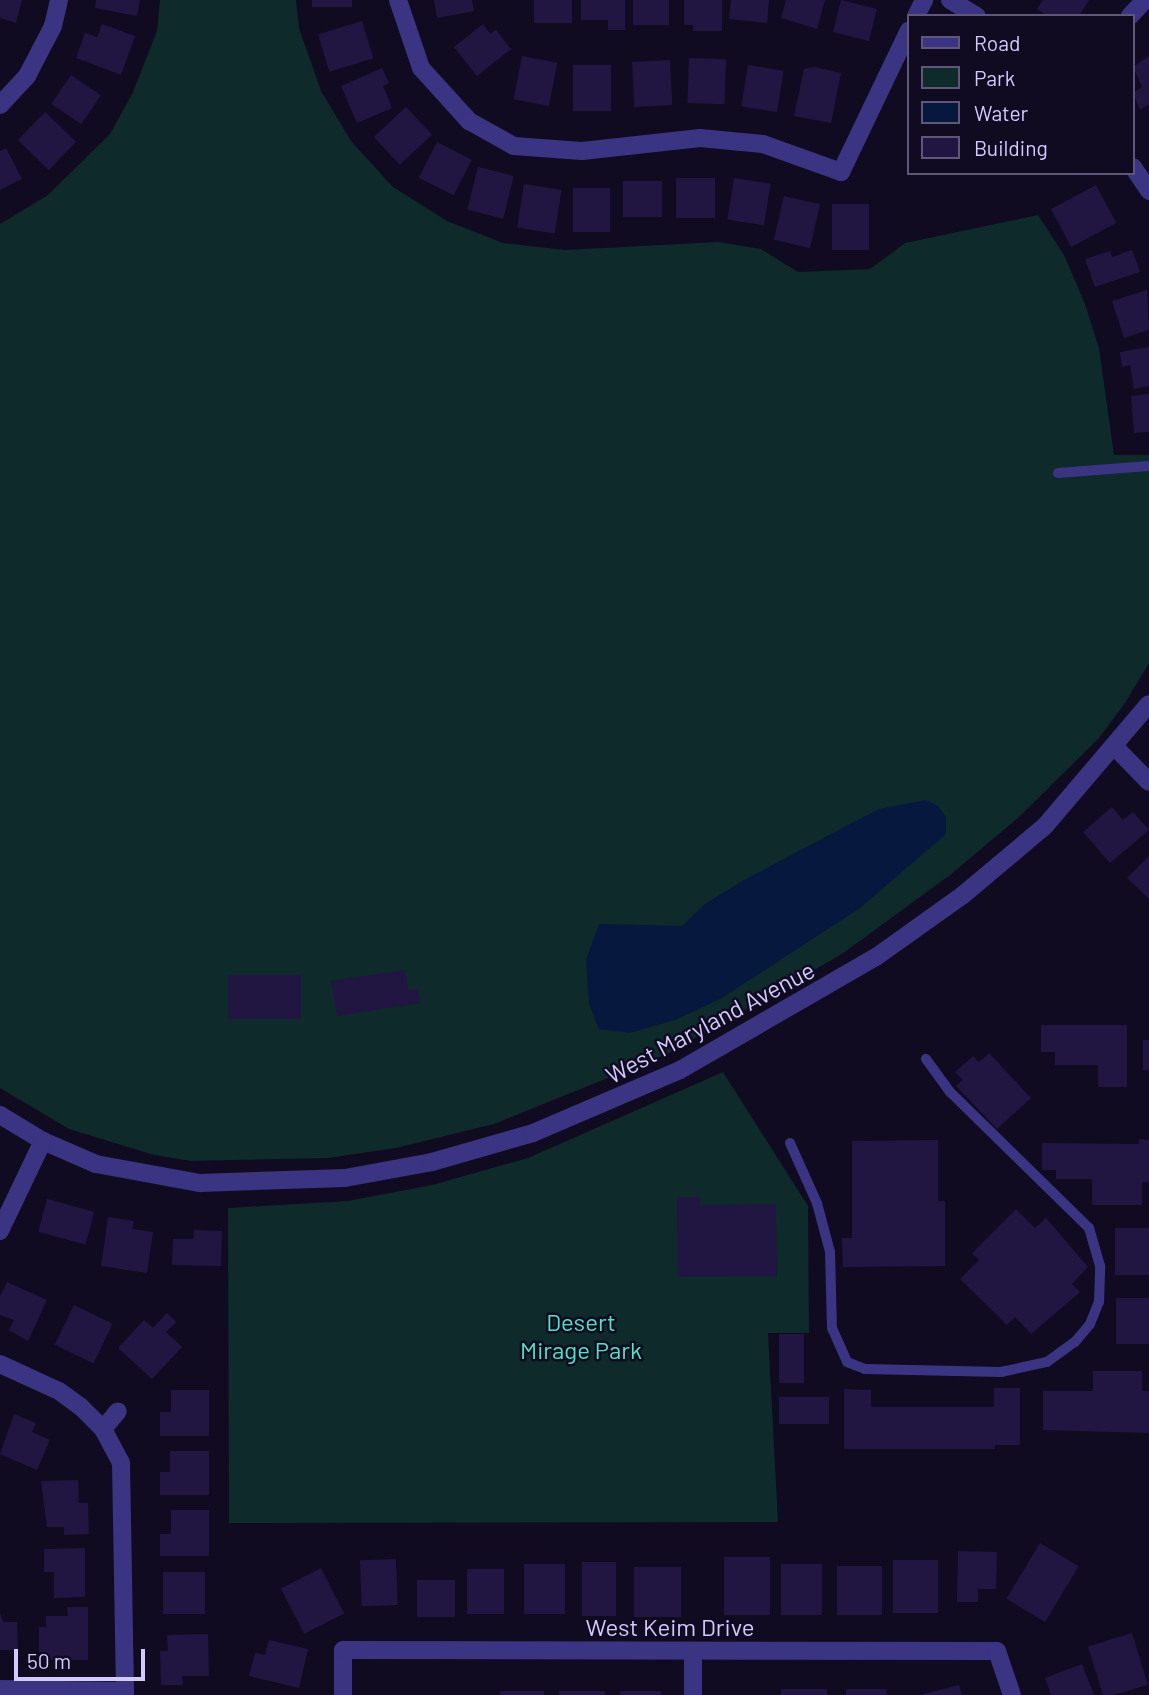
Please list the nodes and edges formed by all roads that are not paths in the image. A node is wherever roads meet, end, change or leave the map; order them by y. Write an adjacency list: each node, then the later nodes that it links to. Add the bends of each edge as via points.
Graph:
1 (60, 0): 8 (street, via 53,26 27,76)
2 (398, 0): 7 (street, via 421,68 469,121 514,146 582,151 700,138 763,144 841,172)
3 (950, 0): 5 (street)
4 (1145, 0): 6 (street)
5 (974, 14)
6 (1132, 14)
7 (908, 32)
8 (0, 105)
9 (1135, 170): 10 (street)
10 (1149, 191)
11 (1149, 466): 12 (lane)
12 (1058, 473)
13 (1149, 704): 14 (street, West Maryland Avenue)
14 (1116, 748): 15 (street); 18 (street, West Maryland Avenue, via 1027,843 876,957 692,1064 533,1133 396,1169 248,1184 153,1177 96,1164)
15 (1149, 782)
16 (926, 1059): 19 (lane, via 950,1092 1089,1228 1100,1266 1099,1302 1090,1324 1075,1342 1047,1362 1001,1371 865,1369 847,1363 832,1328 830,1252 817,1203)
17 (0, 1115): 18 (street, West Maryland Avenue)
18 (43, 1141): 20 (street)
19 (790, 1143)
20 (0, 1231)
21 (0, 1364): 23 (street, via 58,1391)
22 (118, 1411): 23 (street)
23 (103, 1429): 26 (street, via 121,1463 124,1498)
24 (693, 1651): 27 (street, West Keim Drive, via 343,1650); 28 (street); 29 (street, West Keim Drive, via 997,1651)
25 (0, 1689): 26 (street)
26 (125, 1693)
27 (343, 1695)
28 (693, 1695)
29 (1012, 1695)

